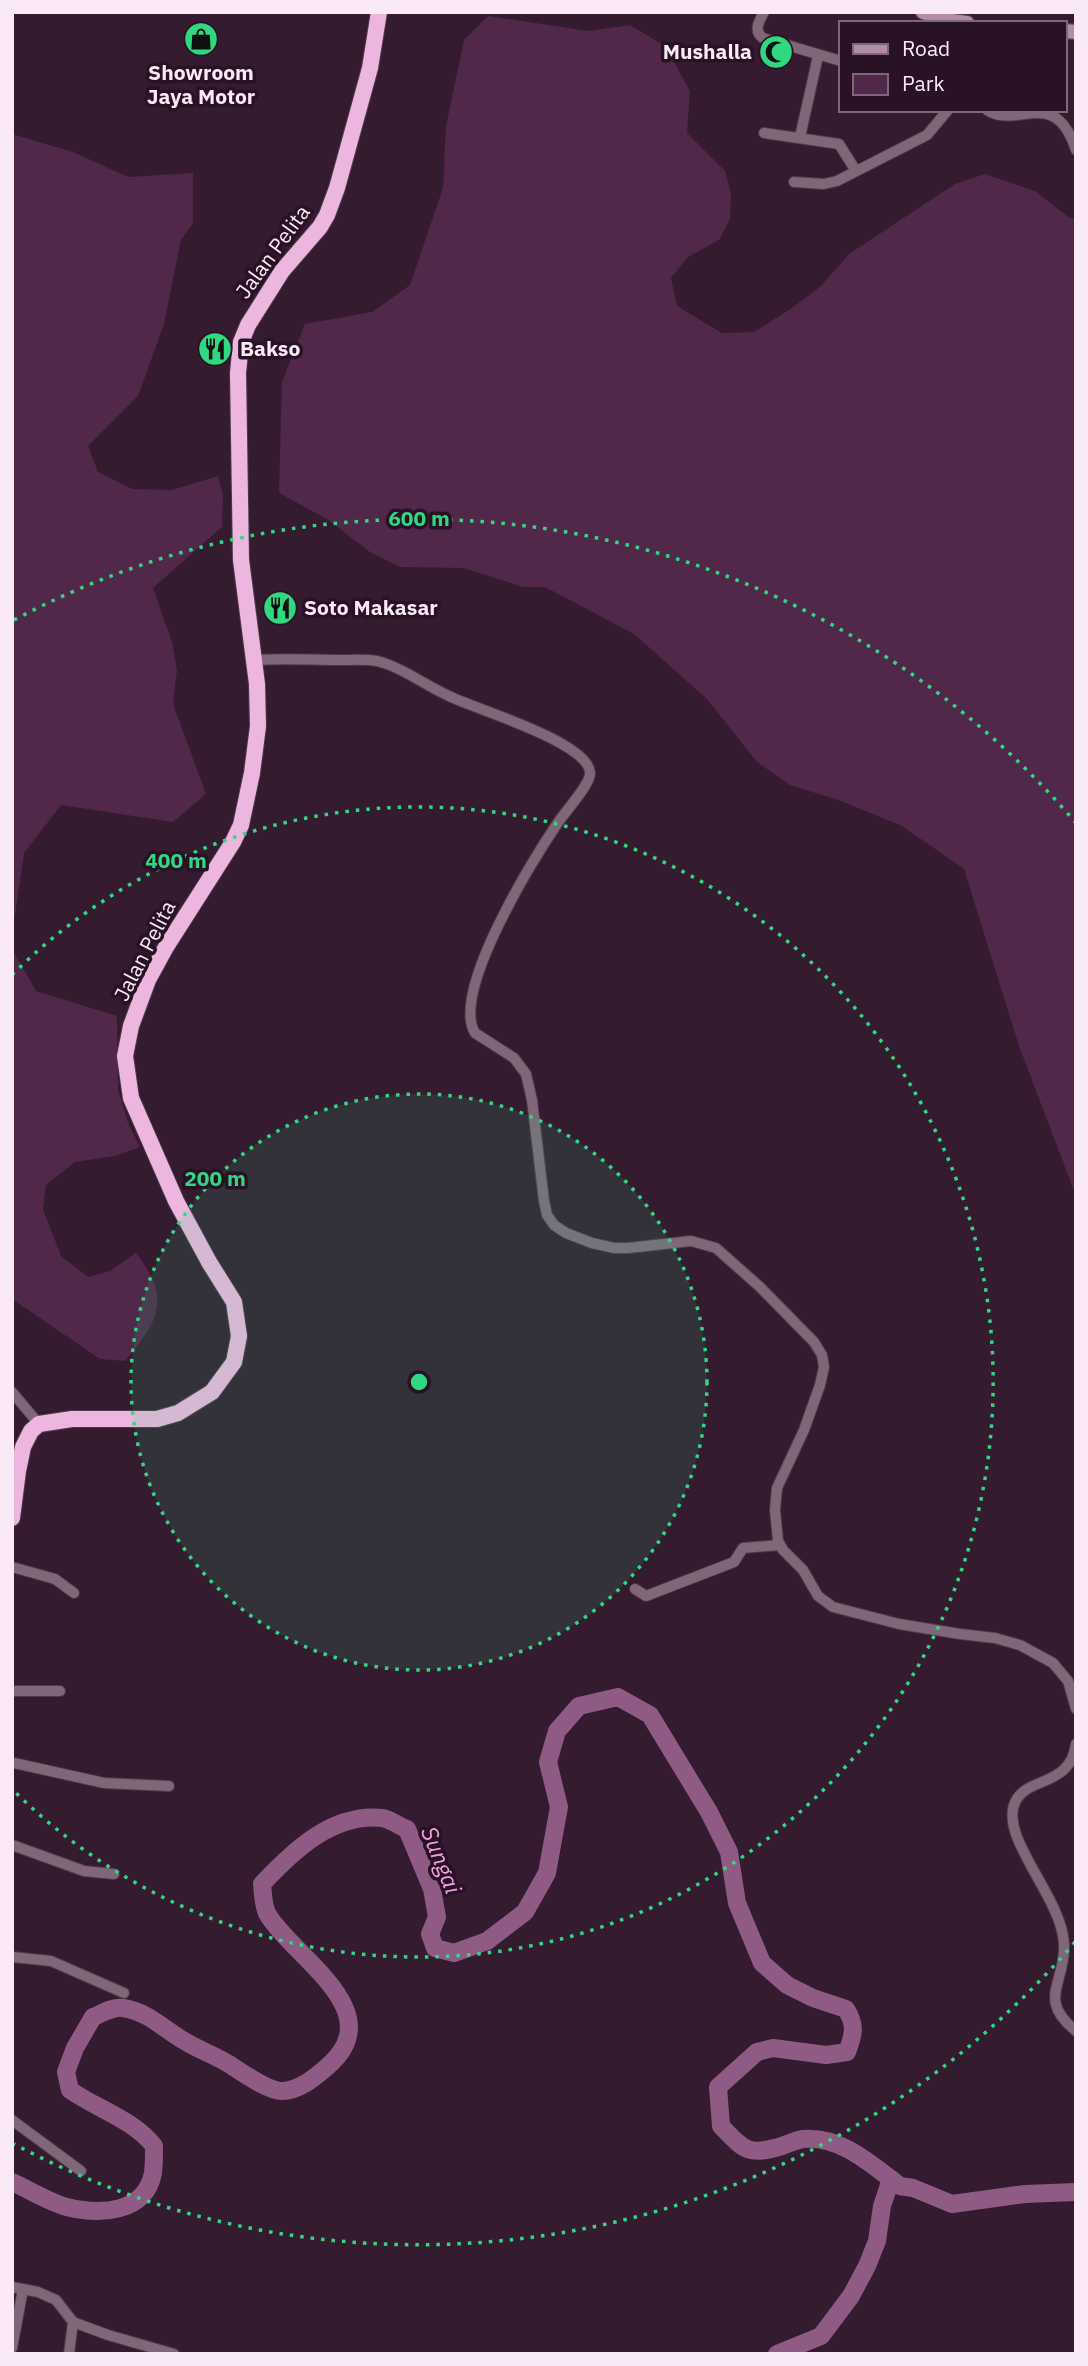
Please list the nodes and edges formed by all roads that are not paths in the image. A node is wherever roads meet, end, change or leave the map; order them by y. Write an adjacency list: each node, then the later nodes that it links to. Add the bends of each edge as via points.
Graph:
1 (379, 12): 16 (highway, Jalan Pelita, via 367,79 327,215 282,271 241,342 241,560)
2 (764, 12): 5 (street, via 757,27 759,35)
3 (923, 12): 4 (main road)
4 (952, 21)
5 (818, 55): 6 (street); 12 (street)
6 (839, 60)
7 (946, 112): 14 (street, via 927,135)
8 (992, 112): 9 (street, via 1003,116)
9 (1030, 112)
10 (1030, 112): 13 (street, via 1050,115 1066,126)
11 (764, 133): 12 (street)
12 (800, 137): 14 (street, via 839,144)
13 (1076, 150)
14 (856, 171): 15 (street, via 824,184)
15 (794, 182)
16 (255, 660): 18 (highway, Jalan Pelita, via 258,726 241,825 148,980 125,1056 131,1098 159,1163 234,1302 239,1336 234,1362 212,1392 178,1413 157,1419 72,1419); 20 (street, via 377,661 540,733 586,761 590,779 503,913 476,984 470,1023 475,1033 514,1058 526,1074 544,1201 554,1225 614,1248 691,1241 716,1248 769,1296 822,1355 820,1385 777,1488 775,1530)
17 (12, 1392): 18 (street)
18 (38, 1424): 19 (highway, via 23,1447)
19 (12, 1518)
20 (780, 1545): 22 (street, via 743,1548 734,1562 646,1596); 26 (street, via 803,1570 818,1596 833,1606 899,1623 995,1638 1039,1654 1068,1681)
21 (12, 1567): 23 (street, via 55,1579)
22 (635, 1589)
23 (74, 1593)
24 (60, 1691): 25 (street)
25 (12, 1692)
26 (1076, 1709)
27 (1076, 1744): 34 (street, via 1074,1756 1062,1772 1016,1800 1013,1822 1058,1914 1064,1953 1054,2004 1063,2021)
28 (13, 1765): 29 (street, via 104,1783)
29 (169, 1786)
30 (12, 1845): 31 (street, via 84,1871)
31 (114, 1874)
32 (12, 1957): 33 (street, via 51,1961)
33 (124, 1993)
34 (1076, 2031)
35 (12, 2120): 36 (street)
36 (81, 2171)
37 (17, 2288): 38 (street, via 56,2300); 39 (street)
38 (73, 2322): 40 (street); 41 (street)
39 (12, 2348)
40 (69, 2354)
41 (174, 2354)

